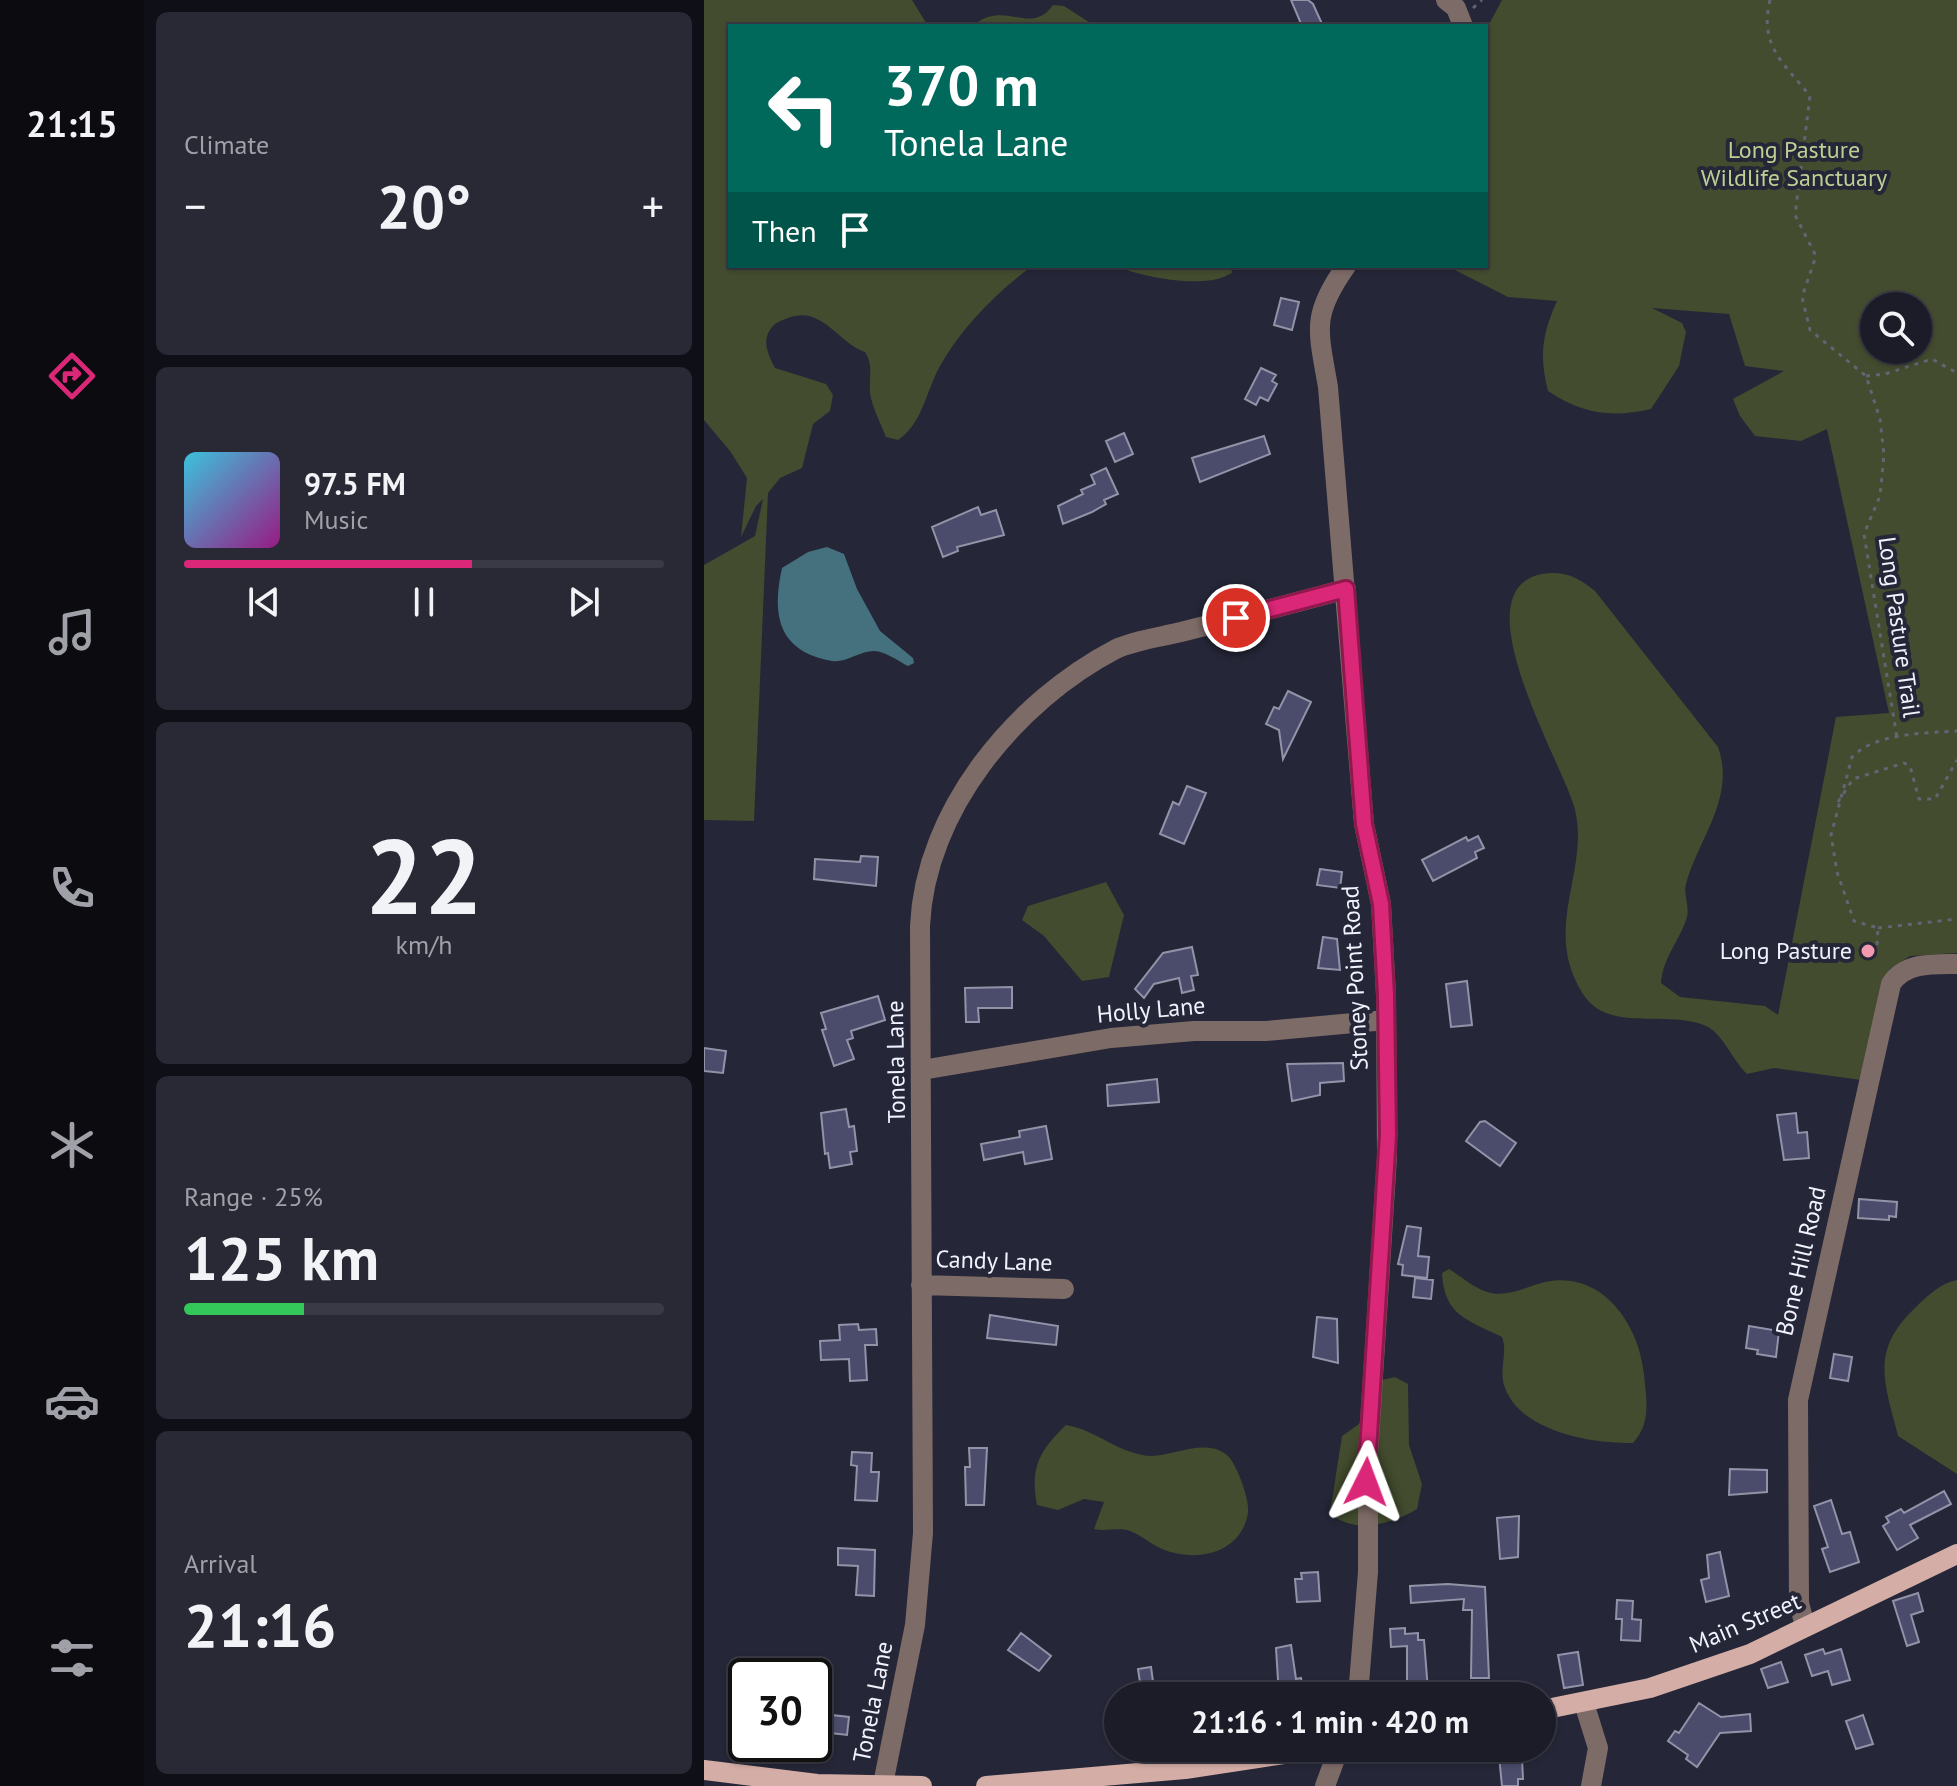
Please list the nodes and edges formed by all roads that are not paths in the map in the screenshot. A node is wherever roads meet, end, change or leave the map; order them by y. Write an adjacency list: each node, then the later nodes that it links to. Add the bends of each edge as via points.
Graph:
1 (1446, 0): 2 (street)
2 (1462, 24)
3 (1345, 268): 4 (street, Stoney Point Road, via 1319,317)
4 (1346, 589): 6 (street, Stoney Point Road, via 1364,824 1381,904); 7 (street, Tonela Lane, via 1118,648 1050,692 1003,739 961,797 924,889)
5 (1957, 964): 11 (street, Bone Hill Road, via 1917,966 1891,984 1814,1313 1798,1400 1799,1603)
6 (1386, 1020): 7 (street, Holly Lane, via 1111,1038); 12 (street, Stoney Point Road, via 1387,1157)
7 (922, 1070): 8 (street, Tonela Lane)
8 (921, 1285): 9 (street, Candy Lane); 18 (street, Tonela Lane, via 921,1569)
9 (1064, 1289)
10 (1957, 1554): 11 (main road, Main Street)
11 (1805, 1626): 13 (main road, Main Street, via 1750,1654 1670,1682)
12 (1359, 1682)
13 (1584, 1703): 14 (main road, Main Street); 22 (street, via 1598,1748)
14 (1556, 1708)
15 (1231, 1762): 20 (main road)
16 (1334, 1762): 21 (street)
17 (704, 1770): 18 (main road, via 817,1784)
18 (883, 1784): 19 (main road)
19 (922, 1786)
20 (986, 1786)
21 (1325, 1786)
22 (1591, 1786)

